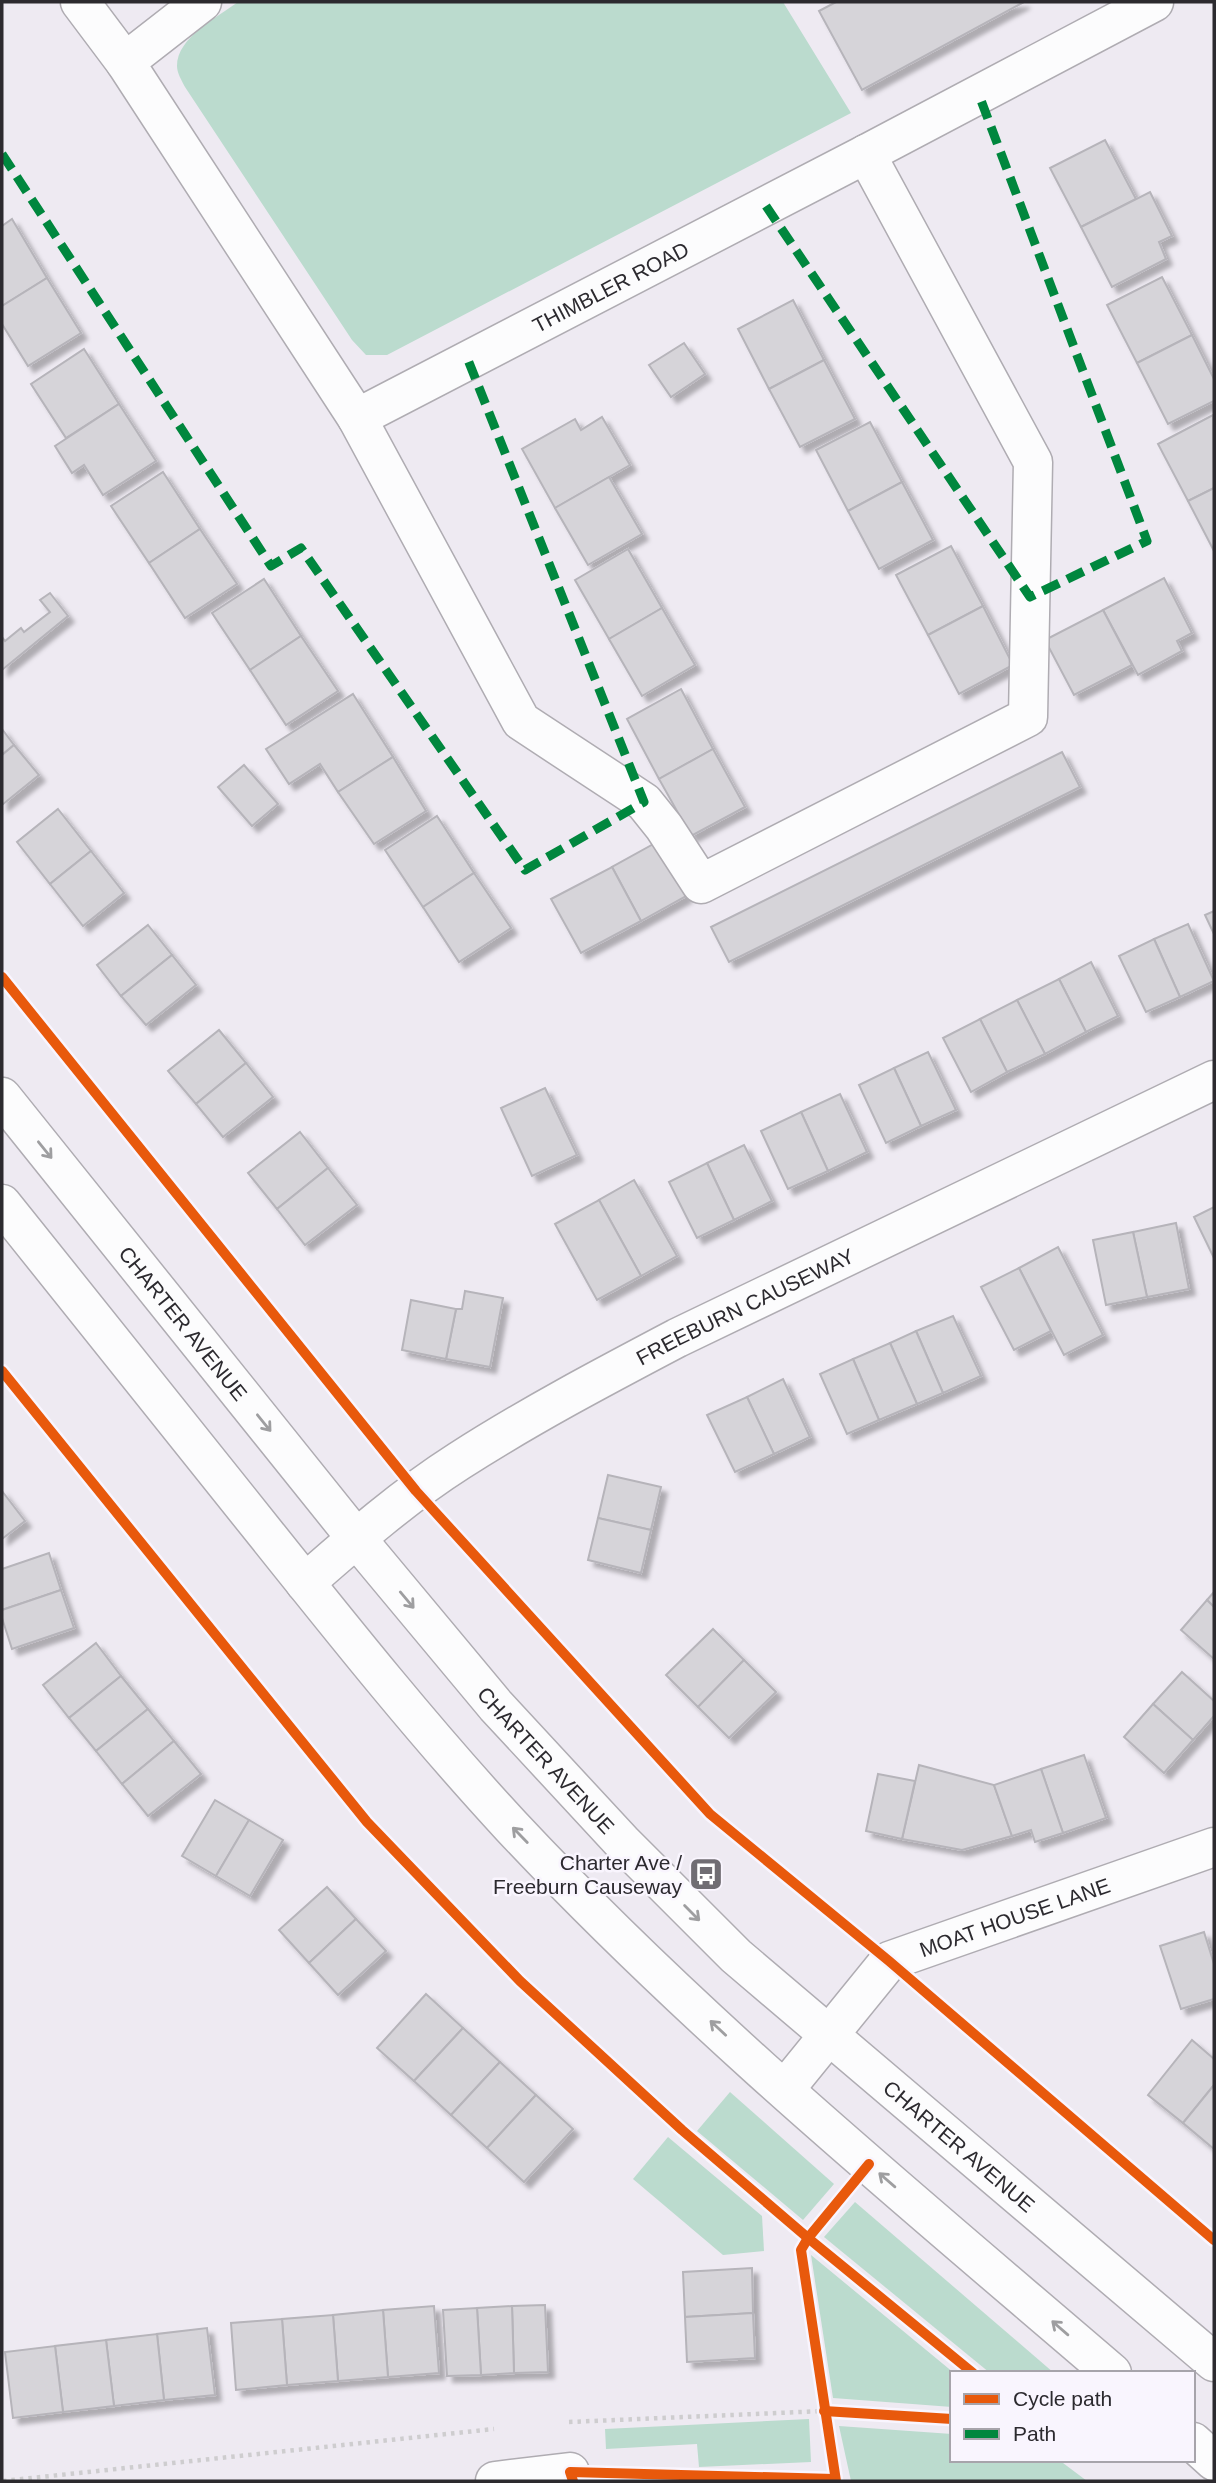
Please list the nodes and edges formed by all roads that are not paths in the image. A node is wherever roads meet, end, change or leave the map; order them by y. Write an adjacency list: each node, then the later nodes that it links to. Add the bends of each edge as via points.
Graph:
1 (80, 2): 4 (street)
2 (202, 2): 4 (street)
3 (1154, 2): 5 (street, THIMBLER ROAD)
4 (125, 62): 6 (street)
5 (866, 154): 6 (street, THIMBLER ROAD); 6 (street, via 1032,462 1028,717 701,884 644,802 521,721)
6 (357, 418)
7 (1214, 1080): 10 (street, FREEBURN CAUSEWAY, via 622,1367 459,1461)
8 (2, 1097): 10 (street, CHARTER AVENUE, one-way to 10)
9 (2, 1204): 11 (street)
10 (356, 1538): 11 (street, FREEBURN CAUSEWAY); 13 (street, CHARTER AVENUE, one-way to 13, via 496,1706 622,1842 736,1956)
11 (305, 1583): 14 (street, one-way to 11, via 629,1945 511,1825)
12 (1214, 1847): 13 (street, MOAT HOUSE LANE, via 890,1961)
13 (829, 2036): 14 (street, MOAT HOUSE LANE); 15 (street, CHARTER AVENUE)
14 (785, 2089): 16 (street, one-way to 14)
15 (1214, 2362)
16 (1110, 2371)
17 (1195, 2444): 18 (street)
18 (1214, 2460)
19 (570, 2472): 20 (street)
20 (495, 2481)

